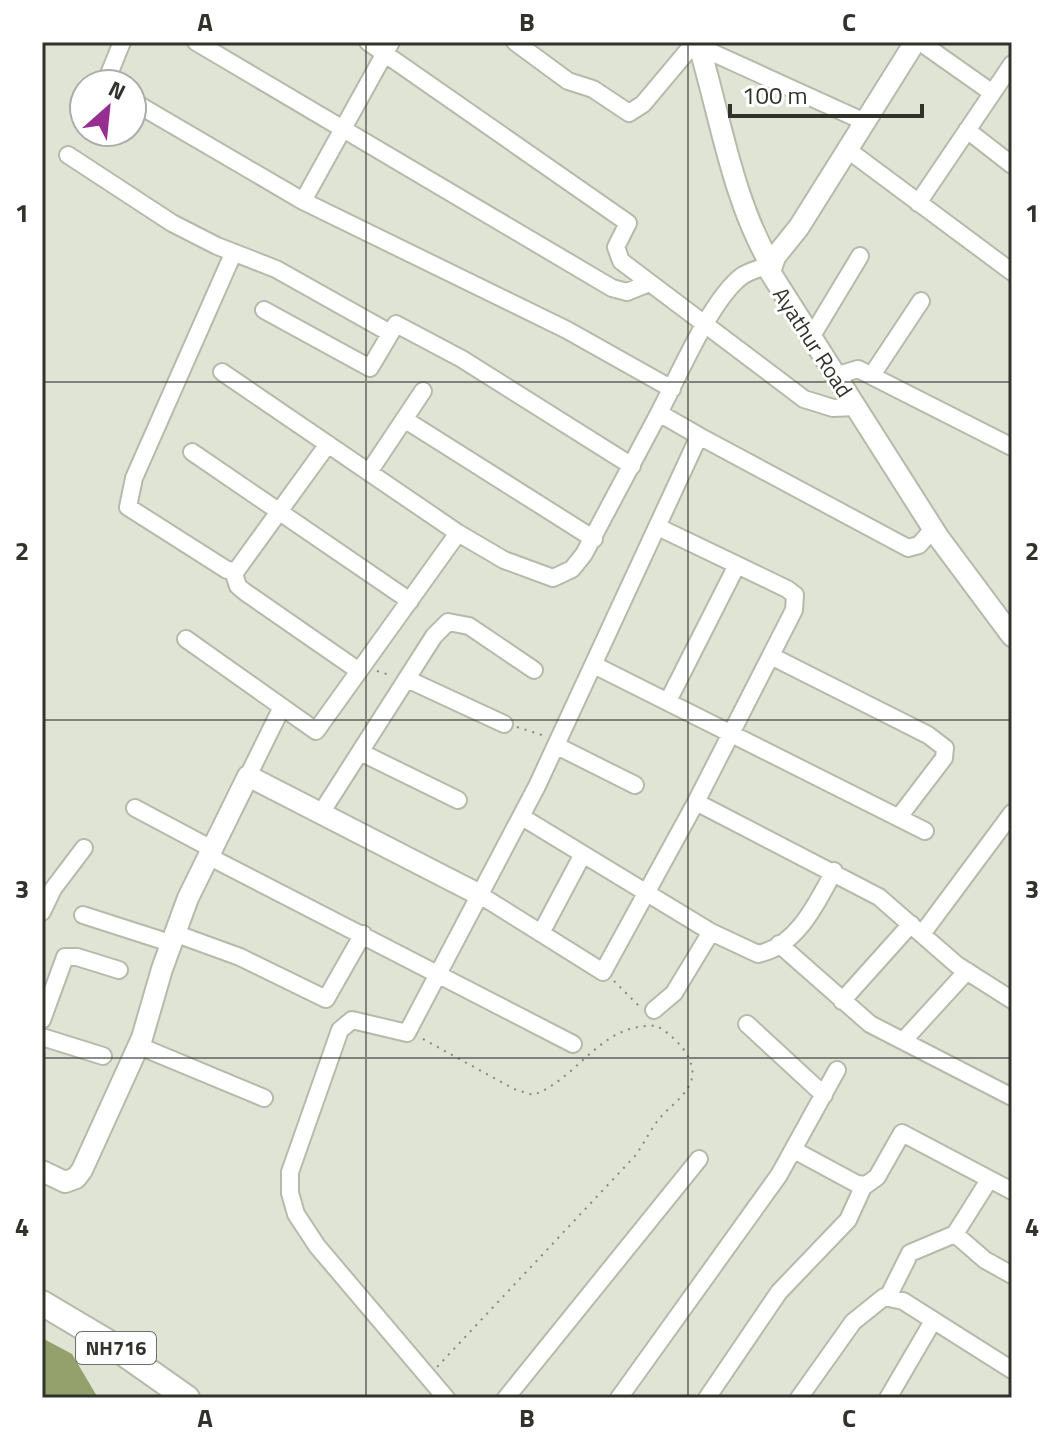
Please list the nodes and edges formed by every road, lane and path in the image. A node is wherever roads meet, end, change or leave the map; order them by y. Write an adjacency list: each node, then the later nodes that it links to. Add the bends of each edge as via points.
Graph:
1 (122, 42): 9 (street)
2 (196, 42): 13 (street)
3 (368, 42): 7 (street)
4 (515, 42): 6 (street, via 568,81 593,89 629,113)
5 (918, 42): 10 (street); 12 (street, Ayathur Road)
6 (698, 44): 12 (street); 22 (street, via 748,216)
7 (389, 47): 13 (street); 24 (street, via 628,223 617,254)
8 (1012, 64): 10 (street)
9 (111, 68)
10 (991, 92): 14 (street)
11 (148, 110): 18 (street)
12 (865, 122): 15 (street, Ayathur Road)
13 (344, 129): 18 (street); 24 (street, via 612,288 627,292)
14 (967, 130): 17 (street); 19 (street)
15 (848, 150): 19 (street); 22 (street, Ayathur Road)
16 (68, 155): 20 (street, via 172,223)
17 (1012, 165)
18 (303, 201): 33 (street, via 567,330)
19 (918, 203): 23 (street)
20 (233, 254): 28 (street, via 276,269); 50 (street, via 128,507)
21 (860, 256): 29 (street)
22 (771, 265): 27 (street, via 741,277); 29 (street, Ayathur Road, via 770,272)
23 (1012, 272)
24 (649, 283): 27 (street)
25 (921, 301): 31 (street)
26 (264, 310): 28 (street, via 370,368)
27 (706, 325): 33 (street); 35 (street, via 804,399 833,408)
28 (390, 333): 42 (street, via 396,324 434,342)
29 (810, 339): 32 (street, Ayathur Road)
30 (222, 372): 39 (street)
31 (872, 375): 32 (street, via 851,369); 40 (street)
32 (835, 376): 35 (street, Ayathur Road)
33 (672, 389): 36 (street)
34 (423, 391): 37 (street)
35 (855, 407): 46 (street, Ayathur Road)
36 (659, 413): 38 (street); 42 (street)
37 (404, 419): 43 (street); 48 (street)
38 (699, 436): 45 (street); 46 (street, via 908,548 919,545)
39 (328, 444): 43 (street); 44 (street)
40 (1012, 447)
41 (192, 452): 44 (street)
42 (632, 466): 48 (street)
43 (369, 472): 47 (street)
44 (280, 512): 50 (street, via 240,569); 51 (street)
45 (658, 527): 49 (street); 55 (street)
46 (933, 529): 52 (street, Ayathur Road)
47 (458, 533): 48 (street, via 504,560 553,578 572,569); 51 (street)
48 (594, 539)
49 (737, 565): 54 (street, via 795,595 794,610); 59 (street)
50 (233, 571): 56 (street, via 245,592)
51 (410, 601): 56 (street)
52 (1009, 625)
53 (186, 639): 60 (street)
54 (771, 656): 62 (street); 73 (street, via 945,748 944,758)
55 (594, 665): 59 (street); 63 (street)
56 (362, 667): 58 (path); 60 (street, via 316,731)
57 (534, 670): 58 (street, via 469,626 448,622)
58 (407, 679): 61 (street); 64 (street)
59 (668, 701): 62 (street)
60 (282, 707): 65 (street)
61 (504, 724): 63 (path, via 533,730)
62 (732, 732): 68 (street); 73 (street)
63 (557, 746): 66 (street); 72 (street)
64 (360, 752): 67 (street); 70 (street)
65 (248, 776): 70 (street); 76 (street)
66 (635, 785)
67 (458, 800)
68 (696, 802): 78 (street); 79 (street)
69 (135, 808): 76 (street)
70 (321, 813): 80 (street)
71 (1012, 813): 83 (street)
72 (522, 817): 77 (street); 80 (street)
73 (899, 817): 74 (street)
74 (925, 831)
75 (84, 848): 81 (street)
76 (210, 852): 86 (street); 87 (street)
77 (583, 854): 79 (street); 85 (street)
78 (834, 871): 83 (street, via 879,897); 88 (street, via 805,921)
79 (646, 893): 84 (street); 92 (street)
80 (480, 895): 85 (street); 91 (street)
81 (42, 912)
82 (83, 915): 87 (street)
83 (917, 929): 90 (street); 94 (street)
84 (711, 932): 88 (street, via 758,954); 95 (street)
85 (541, 933): 92 (street)
86 (363, 934): 87 (street, via 326,999 240,957); 91 (street)
87 (172, 938): 102 (street)
88 (779, 944): 94 (street)
89 (119, 970): 96 (street, via 65,957)
90 (967, 971): 93 (street); 100 (street)
91 (439, 972): 98 (street); 101 (street)
92 (603, 972): 95 (path)
93 (1012, 1000)
94 (842, 1001): 100 (street)
95 (653, 1018): 98 (path, via 608,1037 560,1082 533,1095); 120 (path, via 690,1059 688,1089 656,1122 635,1156)
96 (42, 1020)
97 (747, 1024): 105 (street)
98 (407, 1033): 120 (street, via 352,1020 340,1030 295,1158 290,1193 296,1214 317,1246)
99 (42, 1037): 103 (street)
100 (903, 1041): 106 (street)
101 (573, 1044)
102 (139, 1046): 107 (street); 110 (street, via 76,1178 65,1182)
103 (103, 1056)
104 (837, 1070): 105 (street)
105 (824, 1095): 108 (street)
106 (1012, 1097)
107 (264, 1098)
108 (794, 1150): 112 (street); 124 (street)
109 (699, 1159): 123 (street)
110 (42, 1171)
111 (989, 1180): 112 (street, via 902,1133 877,1177); 113 (street); 114 (street)
112 (864, 1185): 125 (street, via 848,1220 779,1292)
113 (1012, 1191)
114 (955, 1234): 115 (street); 116 (street, via 910,1253)
115 (1012, 1275)
116 (888, 1297): 118 (street); 126 (street, via 871,1304 853,1322)
117 (42, 1303): 121 (main road, NH716, via 106,1341)
118 (933, 1321): 119 (street); 127 (street)
119 (1012, 1370)
120 (428, 1378): 122 (street)
121 (182, 1397)
122 (446, 1398)
123 (506, 1398)
124 (619, 1398)
125 (707, 1398)
126 (799, 1398)
127 (888, 1398)

